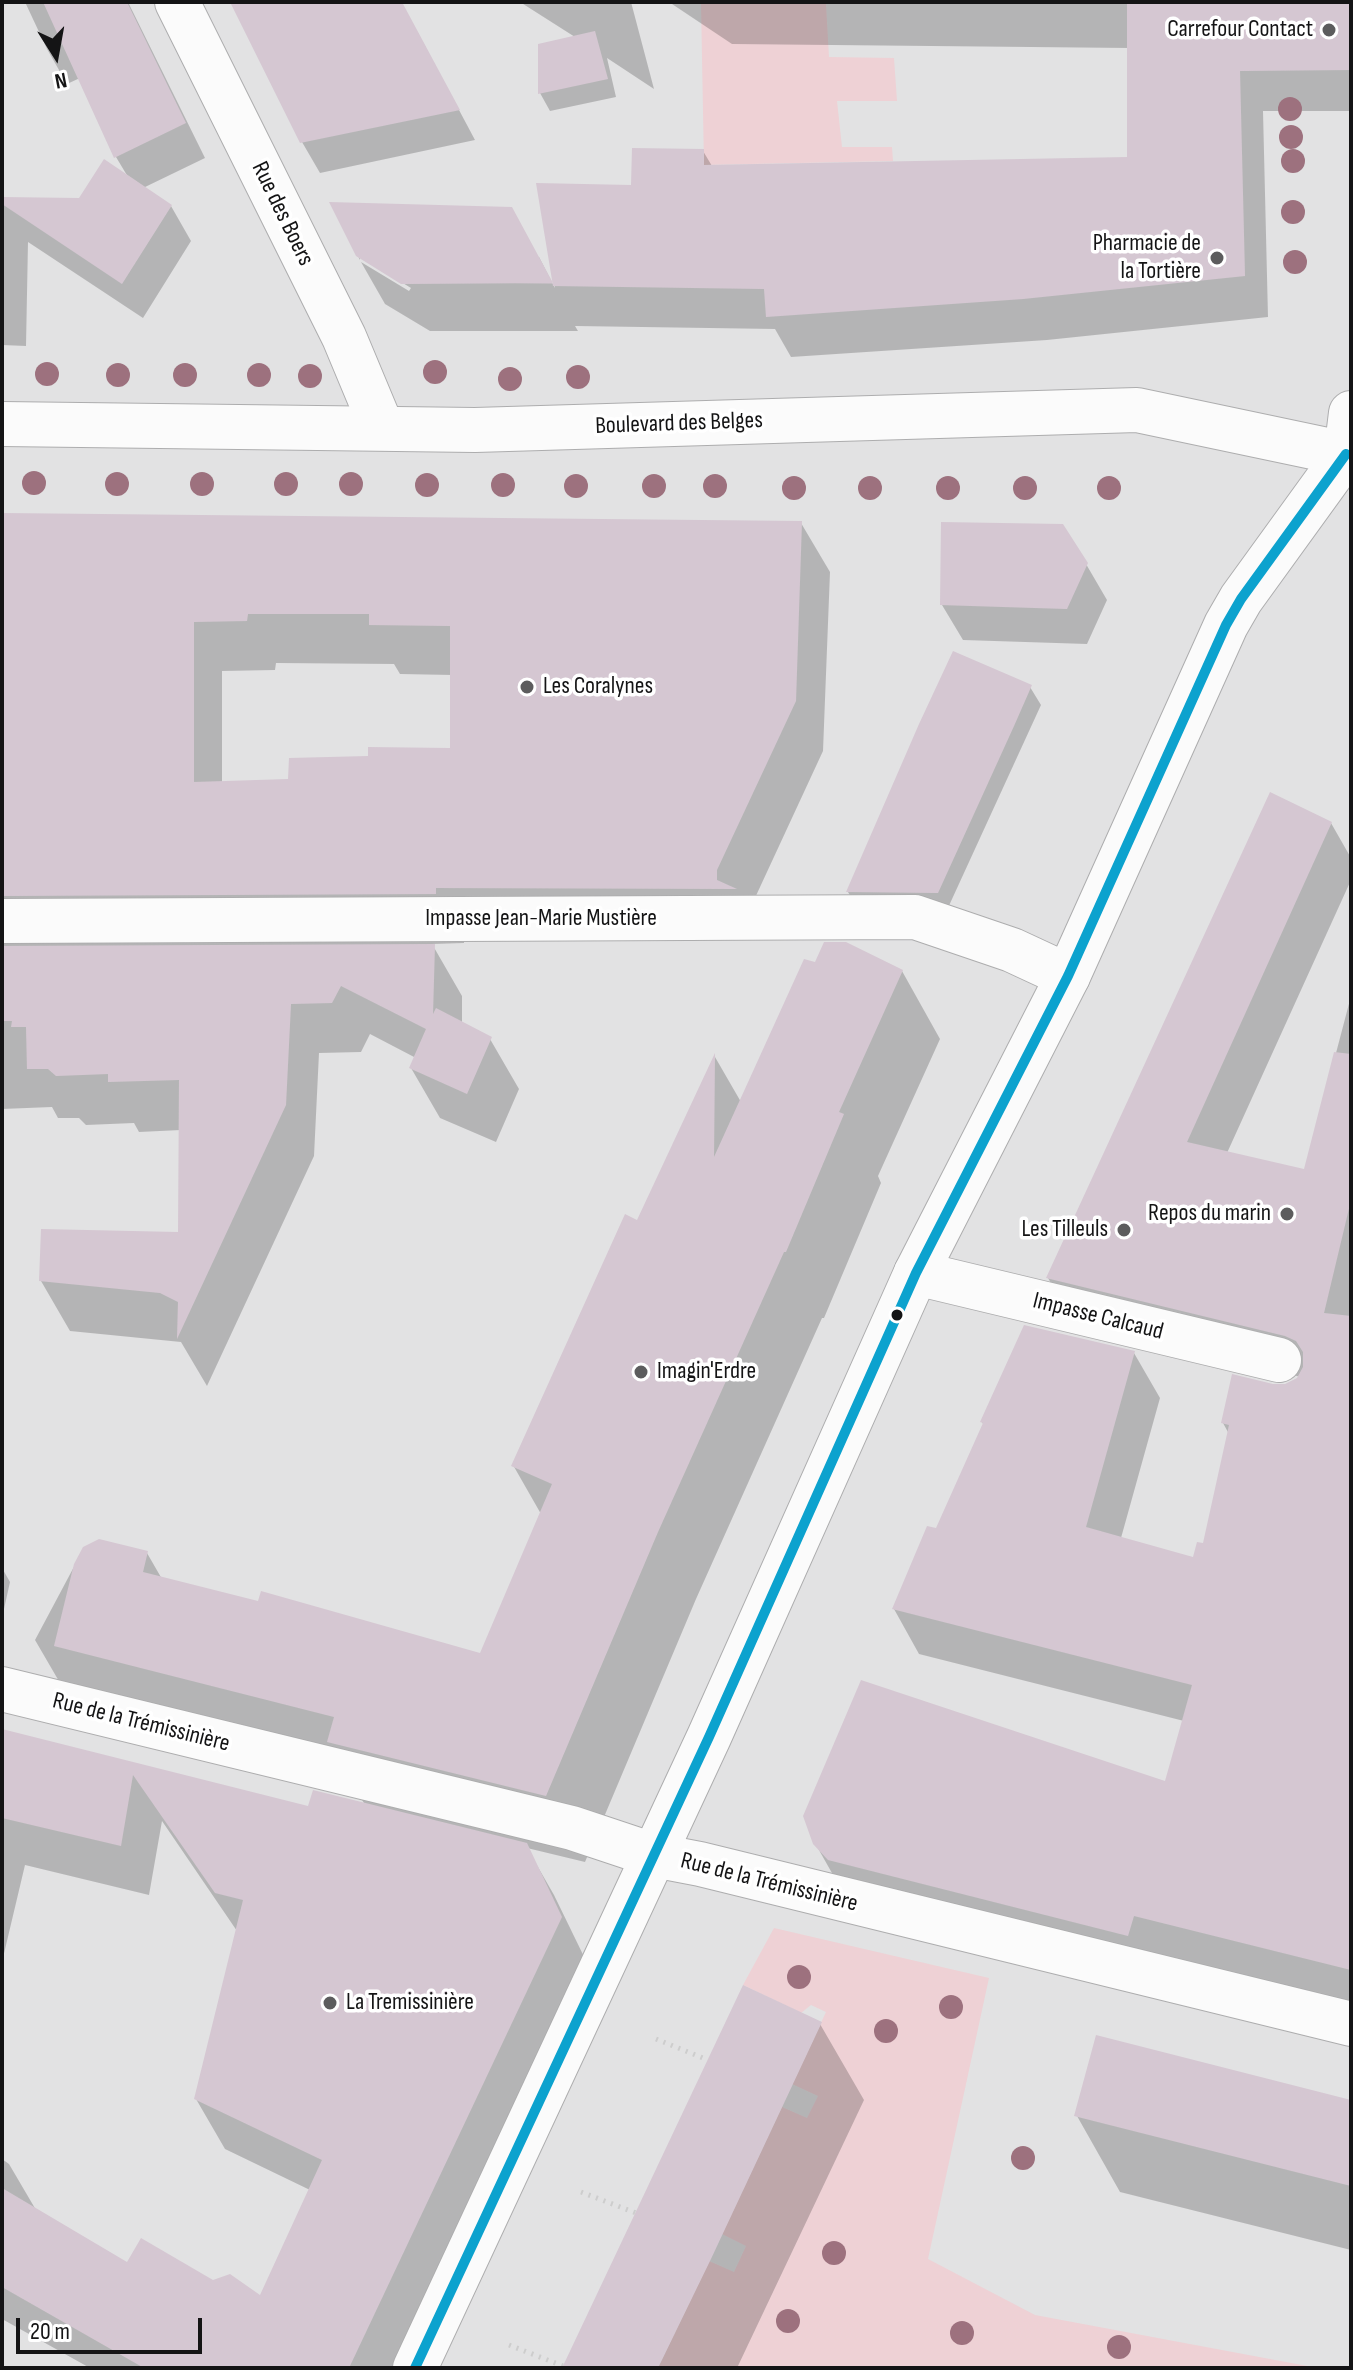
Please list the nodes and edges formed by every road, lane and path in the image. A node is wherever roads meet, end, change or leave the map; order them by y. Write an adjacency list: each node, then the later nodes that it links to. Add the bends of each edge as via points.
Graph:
1 (177, 2): 3 (street, Rue des Boers, via 344,337)
2 (2, 424): 3 (street, Boulevard des Belges)
3 (382, 428): 4 (street, Boulevard des Belges, via 522,429 1137,410)
4 (1349, 440): 6 (street, via 1226,625)
5 (2, 921): 6 (street, Impasse Jean-Marie Mustière, via 915,917 1012,950)
6 (1068, 976): 7 (street)
7 (916, 1273): 8 (street, Impasse Calcaud); 10 (street)
8 (1279, 1360)
9 (2, 1689): 10 (street, Rue de la Trémissinière, via 572,1828)
10 (653, 1855): 11 (street, Rue de la Trémissinière); 18 (street)
11 (1351, 2024)
12 (656, 2039): 13 (path)
13 (708, 2060)
14 (581, 2192): 15 (path)
15 (636, 2213)
16 (509, 2345): 17 (path)
17 (563, 2366)
18 (415, 2368)

